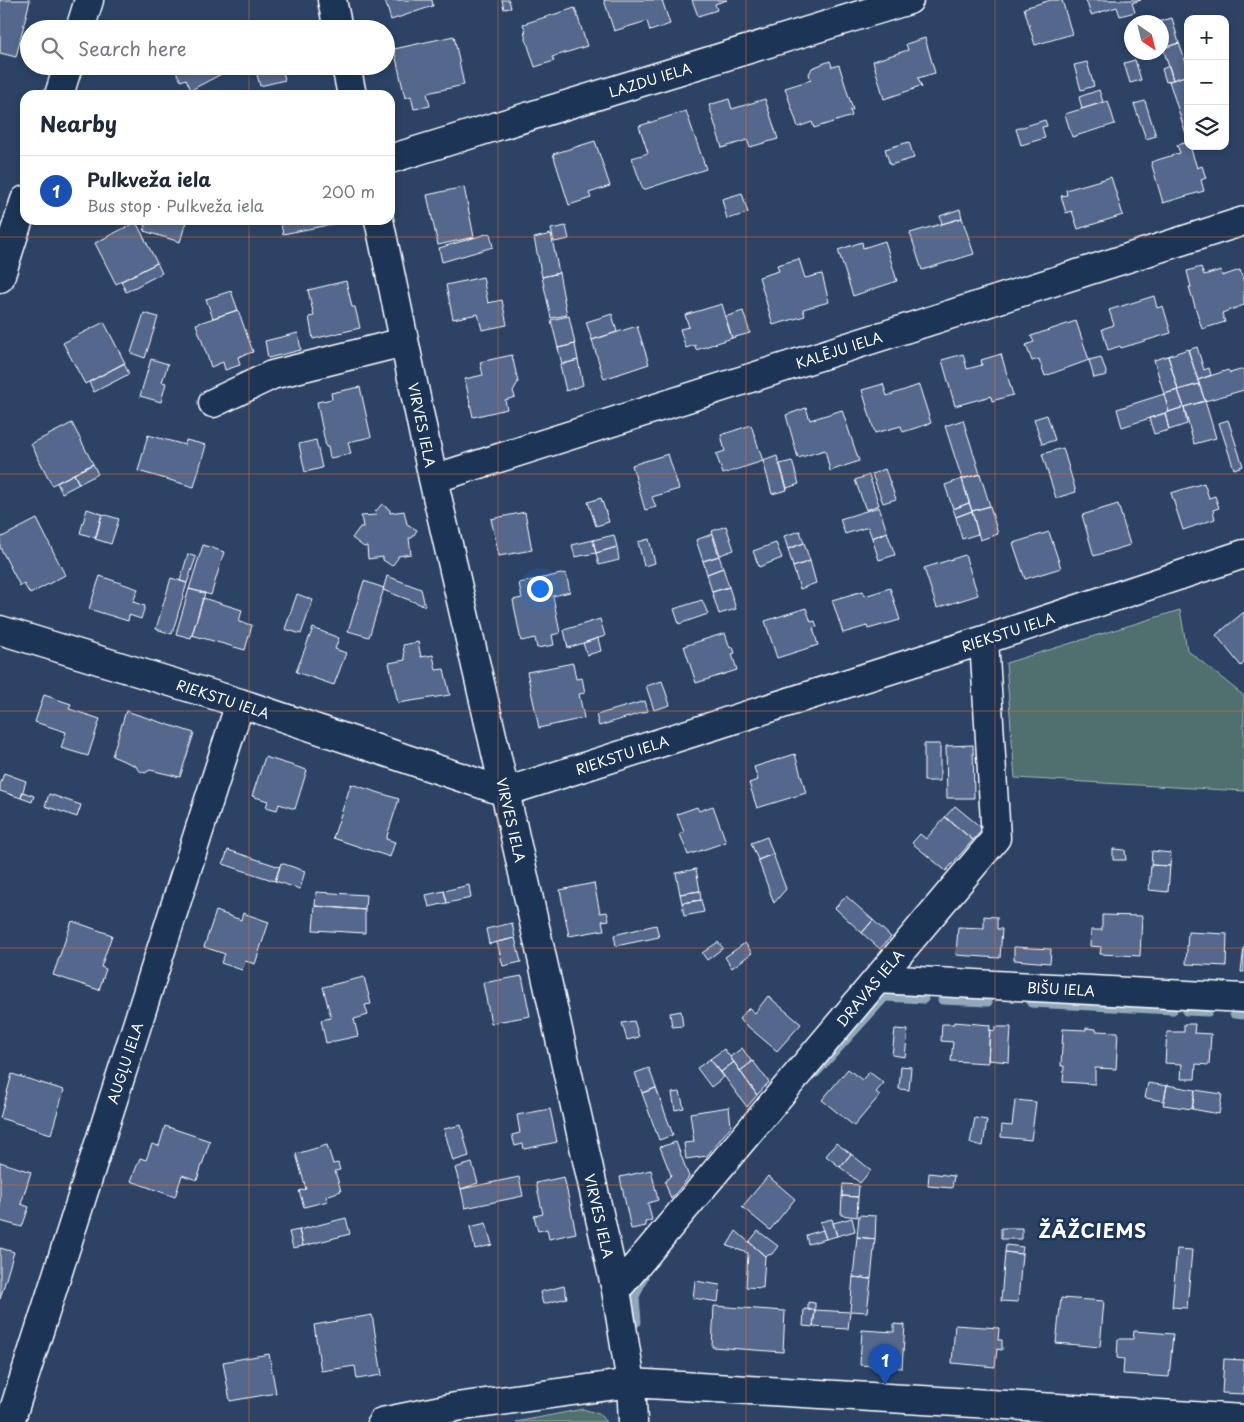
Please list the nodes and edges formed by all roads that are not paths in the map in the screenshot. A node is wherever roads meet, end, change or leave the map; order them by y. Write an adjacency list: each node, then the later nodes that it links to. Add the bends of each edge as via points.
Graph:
1 (89, 0): 4 (street)
2 (332, 0): 5 (street)
3 (909, 0): 10 (street, LAZDU IELA)
4 (83, 20)
5 (336, 20)
6 (65, 75): 8 (street)
7 (348, 75): 9 (street)
8 (61, 90)
9 (351, 90)
10 (395, 157)
11 (20, 216): 14 (street)
12 (1244, 221): 17 (street, KALĒJU IELA)
13 (380, 225): 15 (street, VIRVES IELA)
14 (0, 278)
15 (404, 342): 16 (street, via 272,375); 17 (street, VIRVES IELA)
16 (213, 403)
17 (433, 479): 22 (street, VIRVES IELA)
18 (1244, 554): 20 (street, RIEKSTU IELA)
19 (0, 630): 21 (street, RIEKSTU IELA)
20 (984, 640): 22 (street, RIEKSTU IELA); 23 (street, DRAVAS IELA, via 996,838)
21 (240, 704): 22 (street, RIEKSTU IELA); 28 (street, AUGĻU IELA)
22 (505, 792): 25 (street, VIRVES IELA)
23 (878, 979): 24 (street, BIŠU IELA); 25 (street, DRAVAS IELA)
24 (1244, 998)
25 (616, 1290): 26 (street, VIRVES IELA)
26 (631, 1383): 27 (street); 29 (street, via 456,1407); 30 (street, VIRVES IELA)
27 (1244, 1419)
28 (10, 1422)
29 (382, 1422)
30 (633, 1422)

